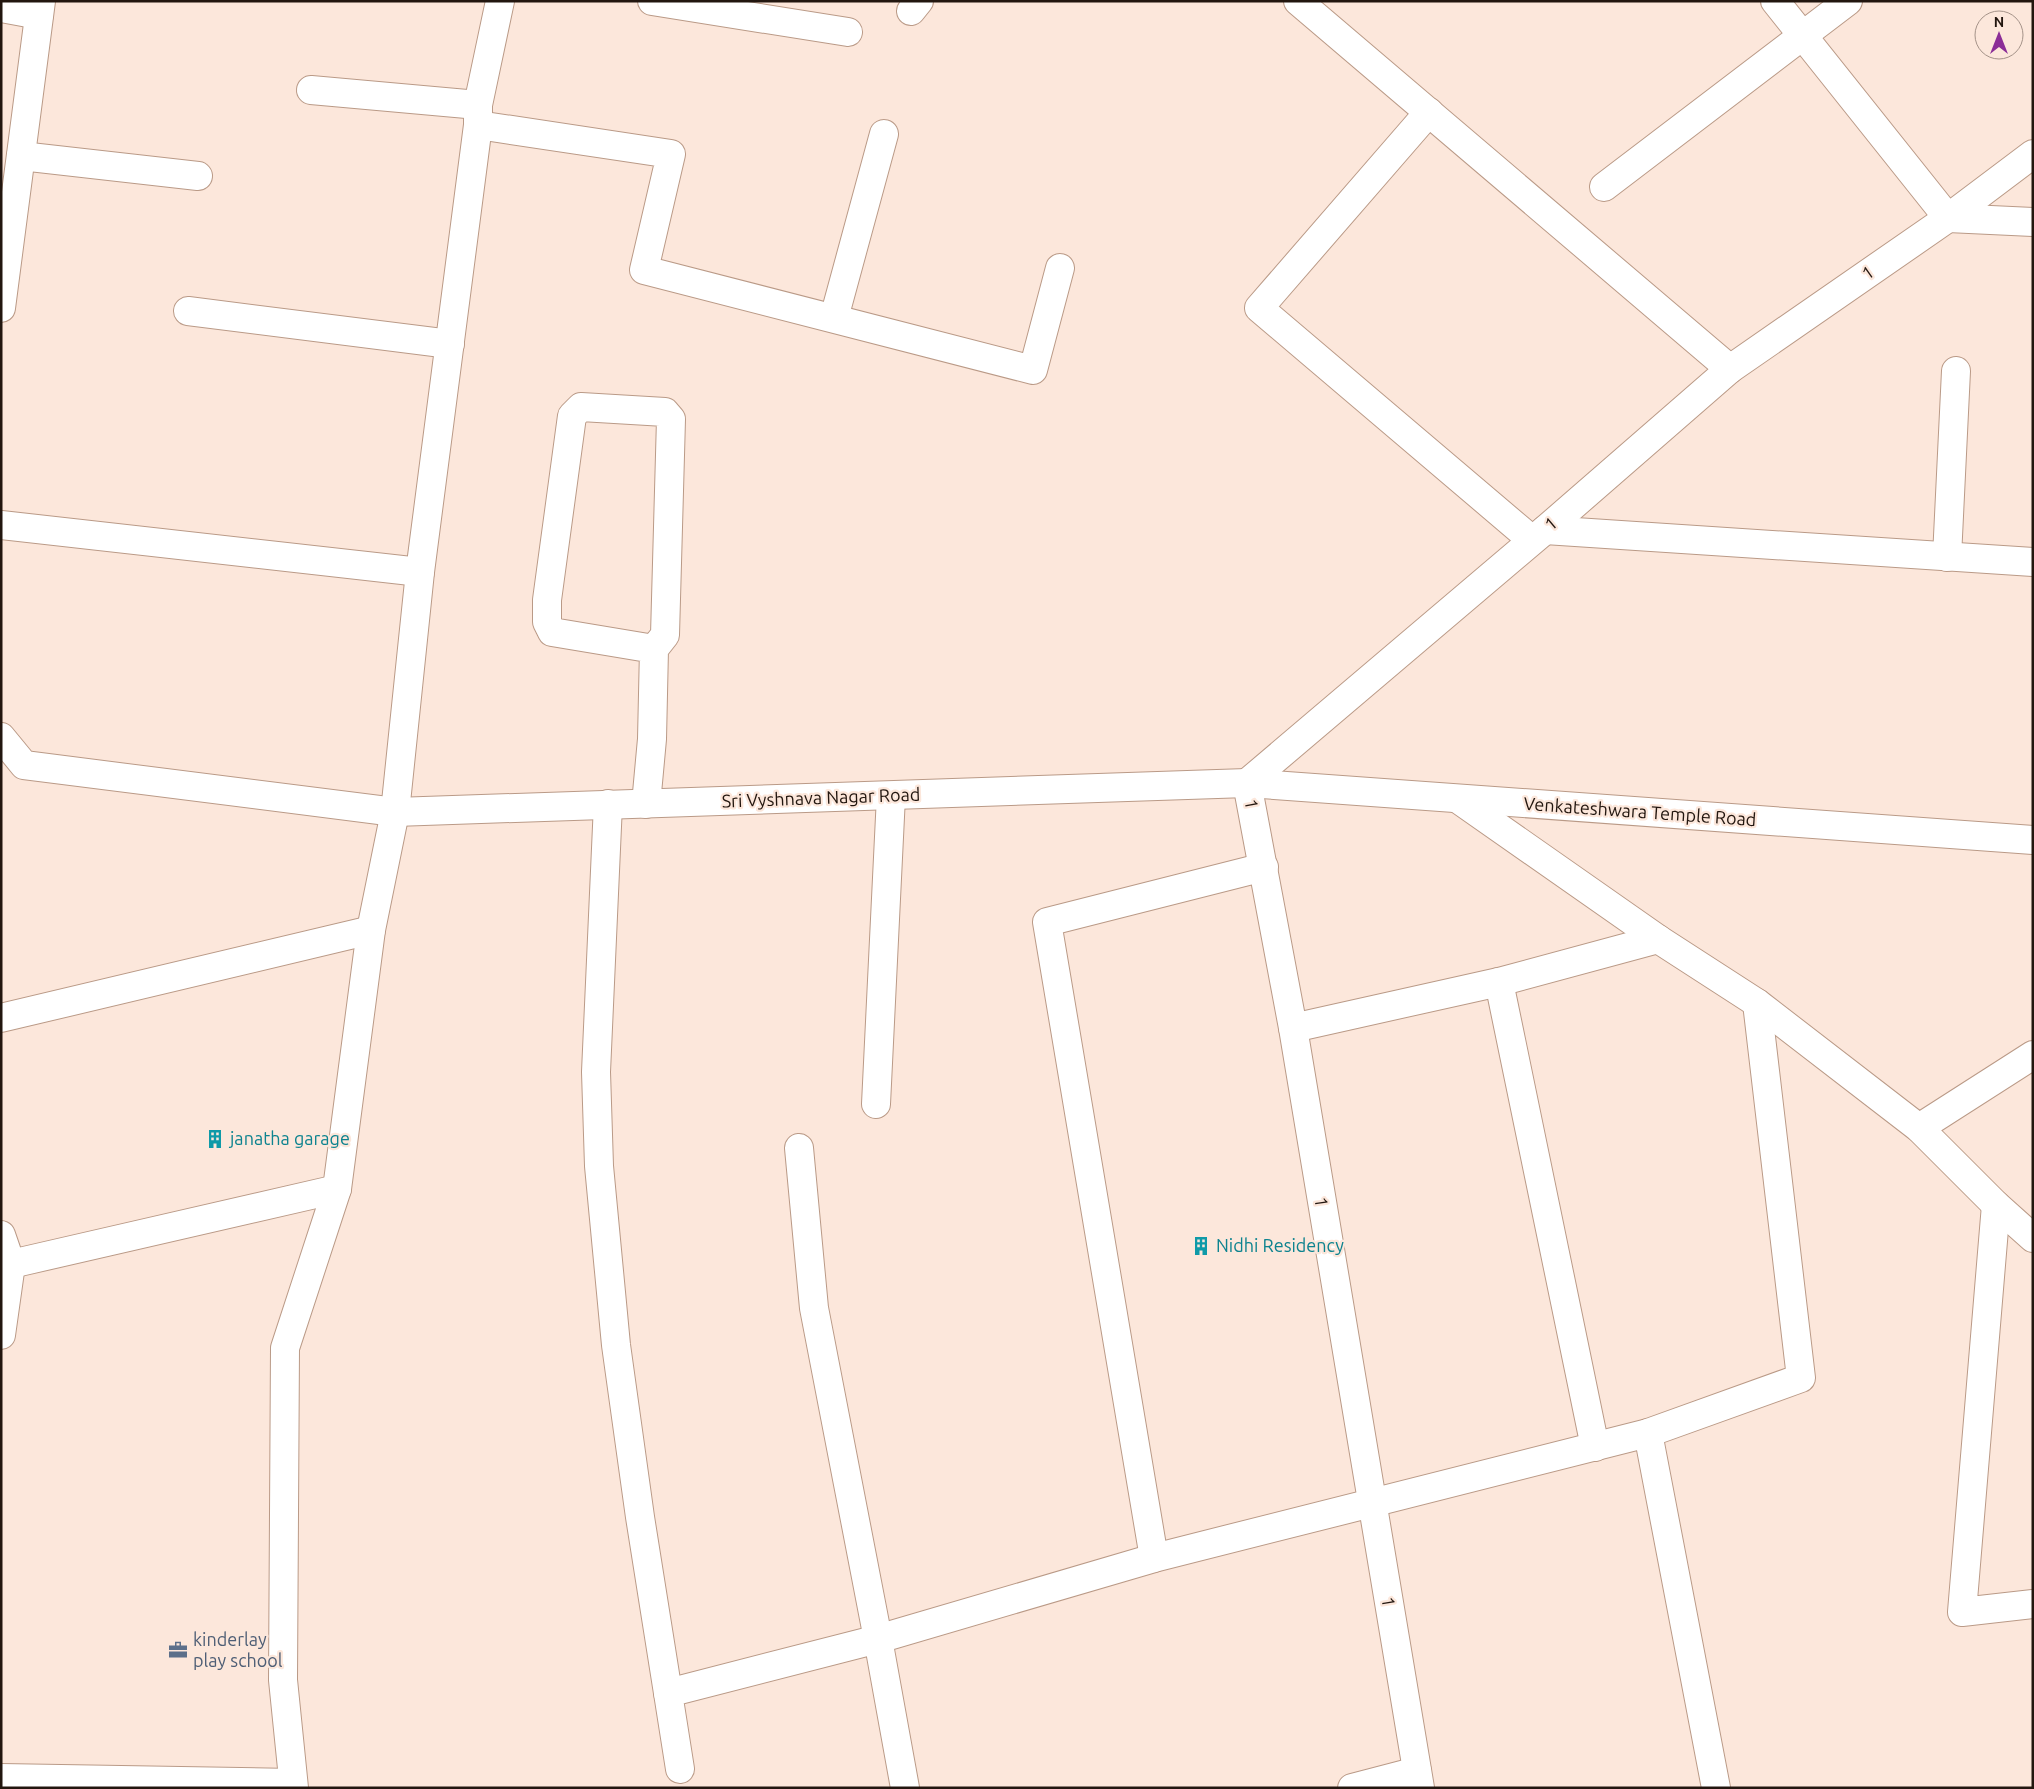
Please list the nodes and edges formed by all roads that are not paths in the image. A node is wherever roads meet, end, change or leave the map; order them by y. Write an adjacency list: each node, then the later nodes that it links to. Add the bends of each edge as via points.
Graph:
1 (500, 1): 12 (street)
2 (652, 1): 8 (street)
3 (1775, 1): 9 (street)
4 (1848, 1): 9 (street)
5 (1304, 4): 11 (street)
6 (1, 8): 7 (street)
7 (40, 8): 15 (street)
8 (848, 32)
9 (1802, 35): 17 (street); 18 (street)
10 (311, 90): 12 (street)
11 (1429, 112): 26 (street); 29 (street, via 1259,308)
12 (478, 115): 24 (street, via 671,154 644,270); 25 (street)
13 (884, 134): 24 (street)
14 (2033, 154): 18 (street, 1)
15 (21, 156): 16 (street); 21 (street)
16 (198, 176)
17 (1604, 187)
18 (1948, 218): 19 (street); 26 (street, 1)
19 (2033, 222)
20 (1060, 268): 24 (street, via 1033,370)
21 (3, 280): 22 (street)
22 (1, 308)
23 (188, 311): 25 (street)
24 (834, 318)
25 (450, 344): 32 (street)
26 (1730, 369): 29 (street, 1)
27 (1956, 371): 30 (street)
28 (1, 525): 32 (street)
29 (1538, 535): 30 (street); 35 (street, 1)
30 (1947, 557): 31 (street)
31 (2033, 562)
32 (420, 572): 40 (street)
33 (654, 649): 33 (street, via 664,635 671,419 664,412 581,408 572,416 546,600 546,622 552,632); 39 (street, via 652,739)
34 (1, 737): 40 (street, Sri Vyshnava Nagar Road, via 24,765)
35 (1247, 783): 36 (street, Sri Vyshnava Nagar Road); 37 (street, Venkateshwara Temple Road); 42 (street, 1)
36 (891, 796): 39 (street, Sri Vyshnava Nagar Road); 50 (street)
37 (1458, 799): 41 (street, Venkateshwara Temple Road); 44 (street)
38 (608, 804): 39 (street, Sri Vyshnava Nagar Road); 40 (street, Sri Vyshnava Nagar Road); 65 (street, via 596,1072 599,1166 616,1345)
39 (646, 804)
40 (395, 812): 43 (street)
41 (2033, 840)
42 (1264, 867): 48 (street, 1); 62 (street, via 1047,922)
43 (371, 930): 47 (street); 53 (street)
44 (1658, 939): 45 (street); 46 (street)
45 (1499, 982): 48 (street); 60 (street)
46 (1757, 1003): 51 (street); 59 (street, via 1801,1378)
47 (1, 1018)
48 (1292, 1028): 61 (street, 1)
49 (2033, 1056): 51 (street)
50 (876, 1104)
51 (1919, 1128): 54 (street)
52 (799, 1148): 64 (street, via 814,1308)
53 (337, 1189): 57 (street); 69 (street, via 285,1348 283,1680)
54 (1996, 1205): 56 (street); 63 (street, via 1962,1612)
55 (1, 1235): 57 (street)
56 (2033, 1238)
57 (11, 1264): 58 (street)
58 (1, 1335)
59 (1648, 1433): 60 (street); 72 (street)
60 (1595, 1447): 61 (street)
61 (1372, 1504): 62 (street); 68 (street, 1)
62 (1154, 1558): 64 (street)
63 (2033, 1604)
64 (878, 1638): 65 (street); 70 (street)
65 (668, 1692): 66 (street)
66 (680, 1769)
67 (1, 1778): 69 (street)
68 (1419, 1779): 71 (street)
69 (294, 1785)
70 (905, 1788)
71 (1352, 1788)
72 (1716, 1788)

